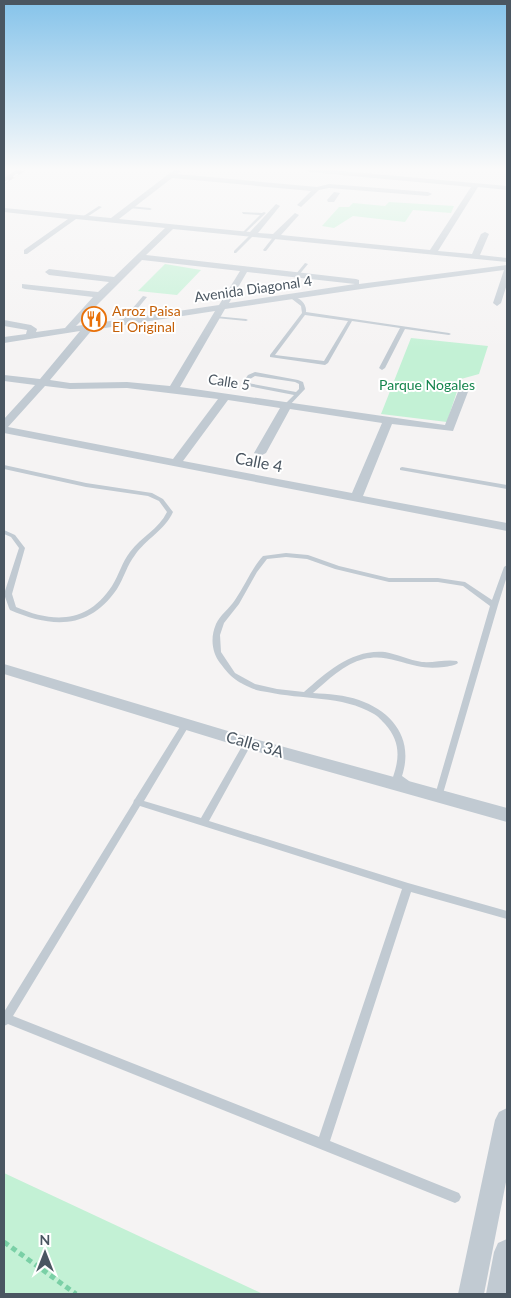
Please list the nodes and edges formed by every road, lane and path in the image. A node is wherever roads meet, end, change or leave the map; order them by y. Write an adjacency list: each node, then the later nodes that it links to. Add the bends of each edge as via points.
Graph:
1 (59, 231): 13 (street)
2 (166, 231): 16 (street)
3 (212, 231): 8 (street)
4 (246, 231): 8 (lane)
5 (256, 231): 10 (street)
6 (281, 231): 11 (street)
7 (447, 231): 15 (street)
8 (243, 234): 10 (street)
9 (485, 234): 17 (street)
10 (252, 235): 11 (street); 14 (lane)
11 (275, 237): 12 (lane); 15 (street)
12 (265, 250)
13 (27, 252)
14 (235, 252)
15 (432, 253): 17 (street)
16 (139, 257): 20 (street); 24 (street)
17 (475, 257): 18 (street)
18 (506, 261): 25 (street, Avenida Diagonal 4, via 495,268)
19 (306, 264): 23 (lane)
20 (245, 269): 23 (street); 32 (street)
21 (507, 271): 27 (street)
22 (50, 272): 24 (street)
23 (297, 275): 25 (street)
24 (116, 280): 28 (street)
25 (375, 284): 30 (street, Avenida Diagonal 4)
26 (25, 286): 28 (street)
27 (504, 294): 31 (street)
28 (100, 295): 41 (street)
29 (145, 298): 38 (lane)
30 (294, 298): 32 (street, Avenida Diagonal 4); 33 (lane, via 302,302)
31 (497, 303)
32 (222, 307): 34 (street); 38 (street, Avenida Diagonal 4)
33 (304, 313): 36 (lane); 36 (lane, via 272,356 325,364)
34 (216, 317): 35 (lane); 49 (street)
35 (246, 320)
36 (350, 320): 40 (lane)
37 (4, 323): 43 (street, via 28,326 32,329)
38 (123, 323): 39 (street, Avenida Diagonal 4)
39 (88, 328): 41 (street, Avenida Diagonal 4); 47 (street)
40 (403, 328): 42 (lane); 45 (lane)
41 (67, 331): 43 (street, Avenida Diagonal 4)
42 (449, 334)
43 (30, 336): 44 (street, Avenida Diagonal 4)
44 (4, 340)
45 (382, 368)
46 (4, 378): 47 (street, Calle 5)
47 (42, 383): 49 (street, Calle 5); 54 (street)
48 (466, 384): 53 (street, Calle 5, via 449,429)
49 (172, 389): 51 (street, Calle 5)
50 (298, 394): 50 (lane, via 245,384 245,382 255,374 296,380 302,389); 52 (lane)
51 (225, 397): 52 (street, Calle 5); 57 (street)
52 (286, 406): 53 (street, Calle 5); 56 (street)
53 (388, 421): 61 (street)
54 (4, 426)
55 (4, 430): 57 (street, Calle 4)
56 (260, 453)
57 (176, 463): 61 (street, Calle 4)
58 (4, 467): 63 (lane, via 86,486 150,494 161,500 170,512 166,520 134,550 115,587 98,606 76,618 51,622 30,617 13,608 8,594 22,548 13,536)
59 (402, 469): 60 (lane)
60 (507, 487)
61 (356, 498): 62 (street, Calle 4)
62 (507, 527)
63 (4, 532)
64 (507, 567): 65 (lane)
65 (494, 605): 68 (lane, via 465,584 438,580 389,580 286,555 264,558 256,566 239,599 220,622 216,648 224,667 240,680 264,690); 72 (lane)
66 (454, 663): 68 (lane, via 422,665 385,655 366,656 336,669)
67 (4, 669): 69 (street, Calle 3A)
68 (306, 694): 71 (lane, via 354,702 375,710 390,722 399,737 402,753 397,778)
69 (186, 724): 70 (street, Calle 3A); 73 (lane)
70 (248, 743): 71 (street, Calle 3A); 75 (lane)
71 (417, 789): 72 (street, Calle 3A)
72 (439, 795): 74 (street, Calle 3A)
73 (137, 802): 75 (lane); 78 (lane)
74 (507, 815)
75 (203, 822): 76 (lane)
76 (408, 887): 77 (lane); 80 (lane)
77 (507, 915)
78 (5, 1020): 80 (lane)
79 (507, 1120): 85 (street)
80 (323, 1144): 81 (lane)
81 (455, 1196)
82 (4, 1242): 84 (path)
83 (507, 1252): 86 (street)
84 (76, 1294)
85 (471, 1294)
86 (499, 1294)

